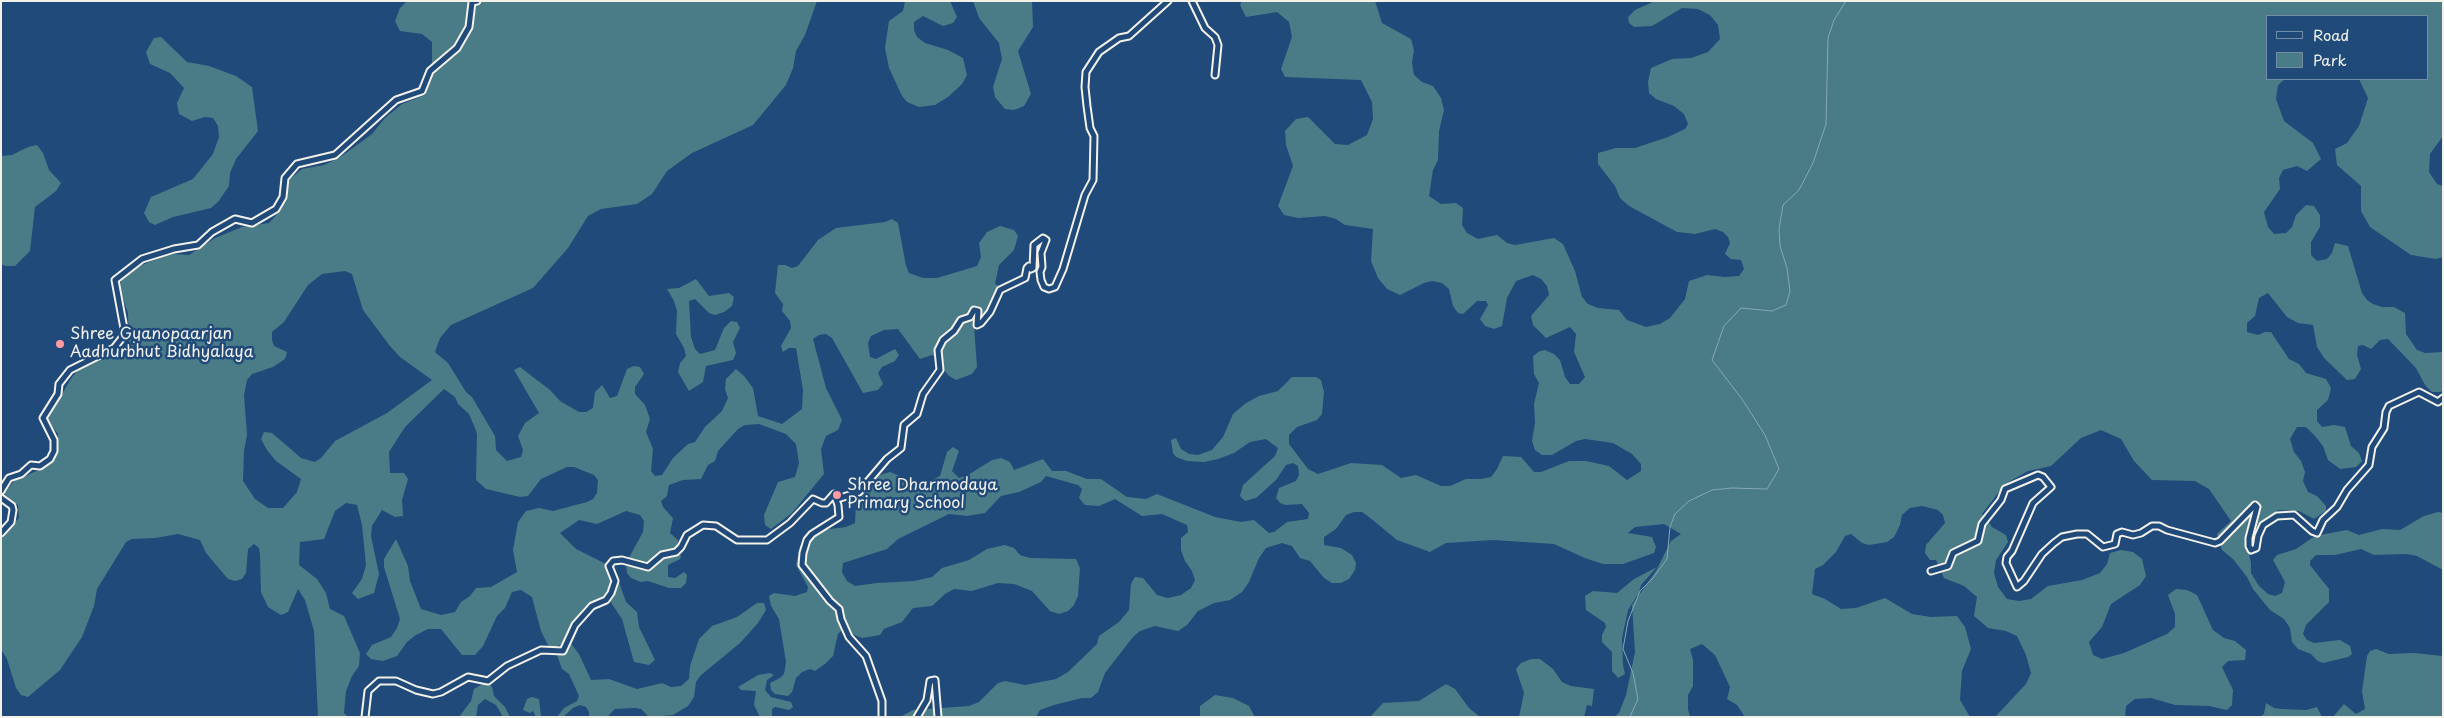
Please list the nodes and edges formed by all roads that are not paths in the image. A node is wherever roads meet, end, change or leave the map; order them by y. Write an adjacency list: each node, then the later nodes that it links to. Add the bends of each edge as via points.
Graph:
1 (477, 1): 6 (street, via 472,2 469,26 457,48 430,72 422,91 396,100 335,155 297,164 285,178 276,210 252,223 235,219 212,232 198,246 174,249 142,259 115,280 125,334 114,348 70,370 42,418 54,440 50,459 40,466 31,464 21,474 9,478)
2 (1168, 1): 8 (street, via 1129,36 1119,38 1099,52 1086,72 1084,87 1094,136 1093,180 1085,195 1055,287 1044,287 1040,280 1041,253 1046,240 1043,238 1034,245 1033,268 1029,266 1024,278 1000,290 981,323 977,325 978,311 974,310 943,340 938,350 940,370 923,394 919,410 904,426 901,448 887,459 859,492)
3 (1192, 1): 4 (street, via 1205,28 1218,45)
4 (1215, 76)
5 (2443, 398): 10 (street, via 2438,402 2419,392 2390,406 2384,428 2372,448 2369,465 2337,508 2323,520 2317,533 2294,516 2278,516 2263,525 2256,548 2252,550 2249,538 2258,508 2255,505 2220,541 2214,543 2159,526 2133,535 2122,532 2117,534 2115,544 2103,547 2087,534 2077,534 2062,537 2054,543 2017,587 2006,563 2007,557 2033,503 2051,488 2038,475 2005,489 2001,500 1982,524 1978,541 1953,553 1948,566)
6 (1, 491)
7 (1, 498): 9 (street, via 12,506 11,522)
8 (837, 499): 11 (street, via 834,494 822,504 813,499 790,523 767,540 737,540 716,526 703,525 687,535 676,552 662,555 648,566 613,561 609,566 615,581 612,593 606,600 592,606 575,625 563,651 541,650 507,666 488,681 468,677 433,694 396,681 379,681 368,691); 12 (street, via 839,517 812,534 803,553 802,565 839,609 849,637 866,656 882,701)
9 (1, 532)
10 (1931, 571)
11 (365, 717)
12 (882, 717)
13 (917, 717): 14 (street, via 927,700 930,681 935,680)
14 (938, 717)

